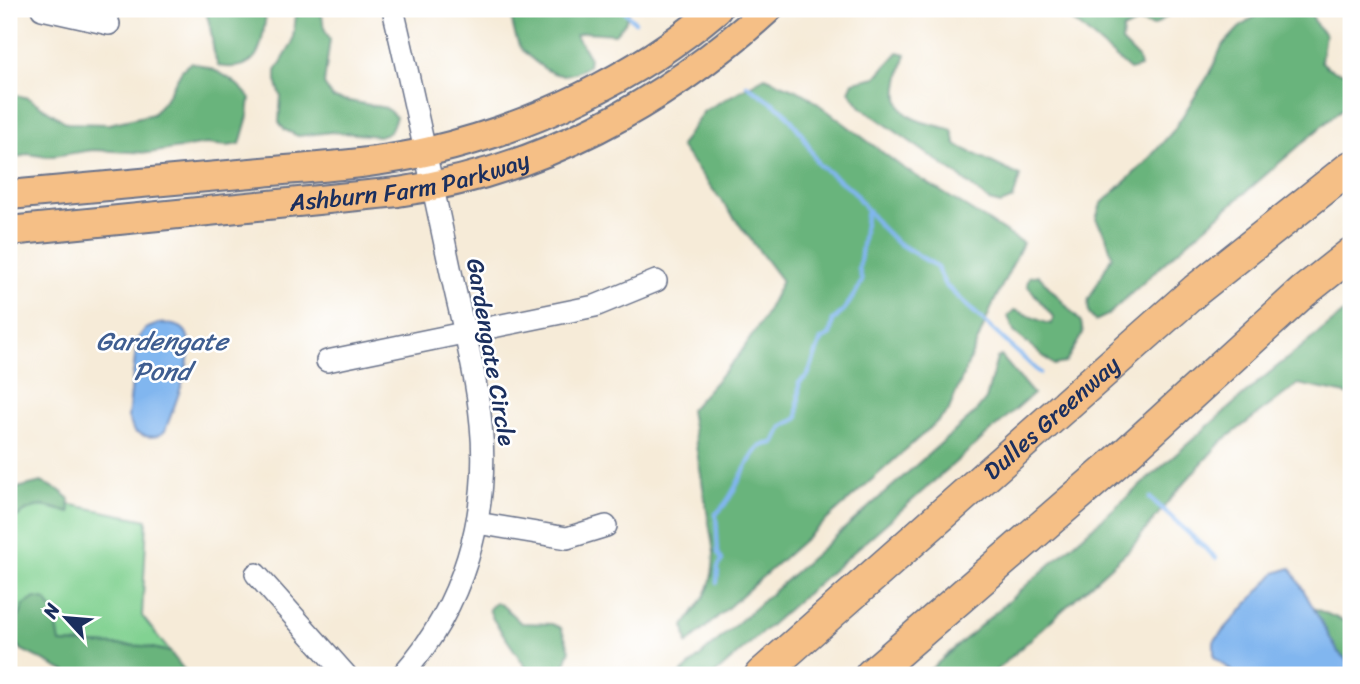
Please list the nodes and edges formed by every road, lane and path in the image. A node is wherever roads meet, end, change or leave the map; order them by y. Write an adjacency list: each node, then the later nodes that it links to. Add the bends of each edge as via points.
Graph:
1 (42, 9): 5 (street)
2 (393, 9): 6 (street, Gardengate Circle)
3 (716, 9): 6 (main road, Ashburn Farm Parkway, via 638,65 575,99 492,133)
4 (768, 9): 9 (main road, Ashburn Farm Parkway, via 690,74 599,129 553,150)
5 (109, 24)
6 (426, 152): 9 (street, Gardengate Circle); 10 (main road, Ashburn Farm Parkway, via 296,169)
7 (1351, 154): 15 (highway, via 1240,243)
8 (1351, 167): 15 (highway, Dulles Greenway)
9 (433, 187): 11 (main road, Ashburn Farm Parkway); 14 (street, Gardengate Circle)
10 (9, 195)
11 (9, 231)
12 (1351, 254): 19 (highway)
13 (656, 281): 14 (street, via 595,306)
14 (464, 333): 16 (street); 17 (street, Gardengate Circle, via 481,423)
15 (1142, 338): 23 (highway, Dulles Greenway)
16 (327, 361)
17 (477, 523): 18 (street, via 567,538); 22 (street, Gardengate Circle, via 452,599)
18 (606, 526)
19 (990, 571): 24 (highway); 25 (highway)
20 (257, 574): 21 (street)
21 (346, 675)
22 (402, 675)
23 (761, 675)
24 (871, 675)
25 (884, 675)

